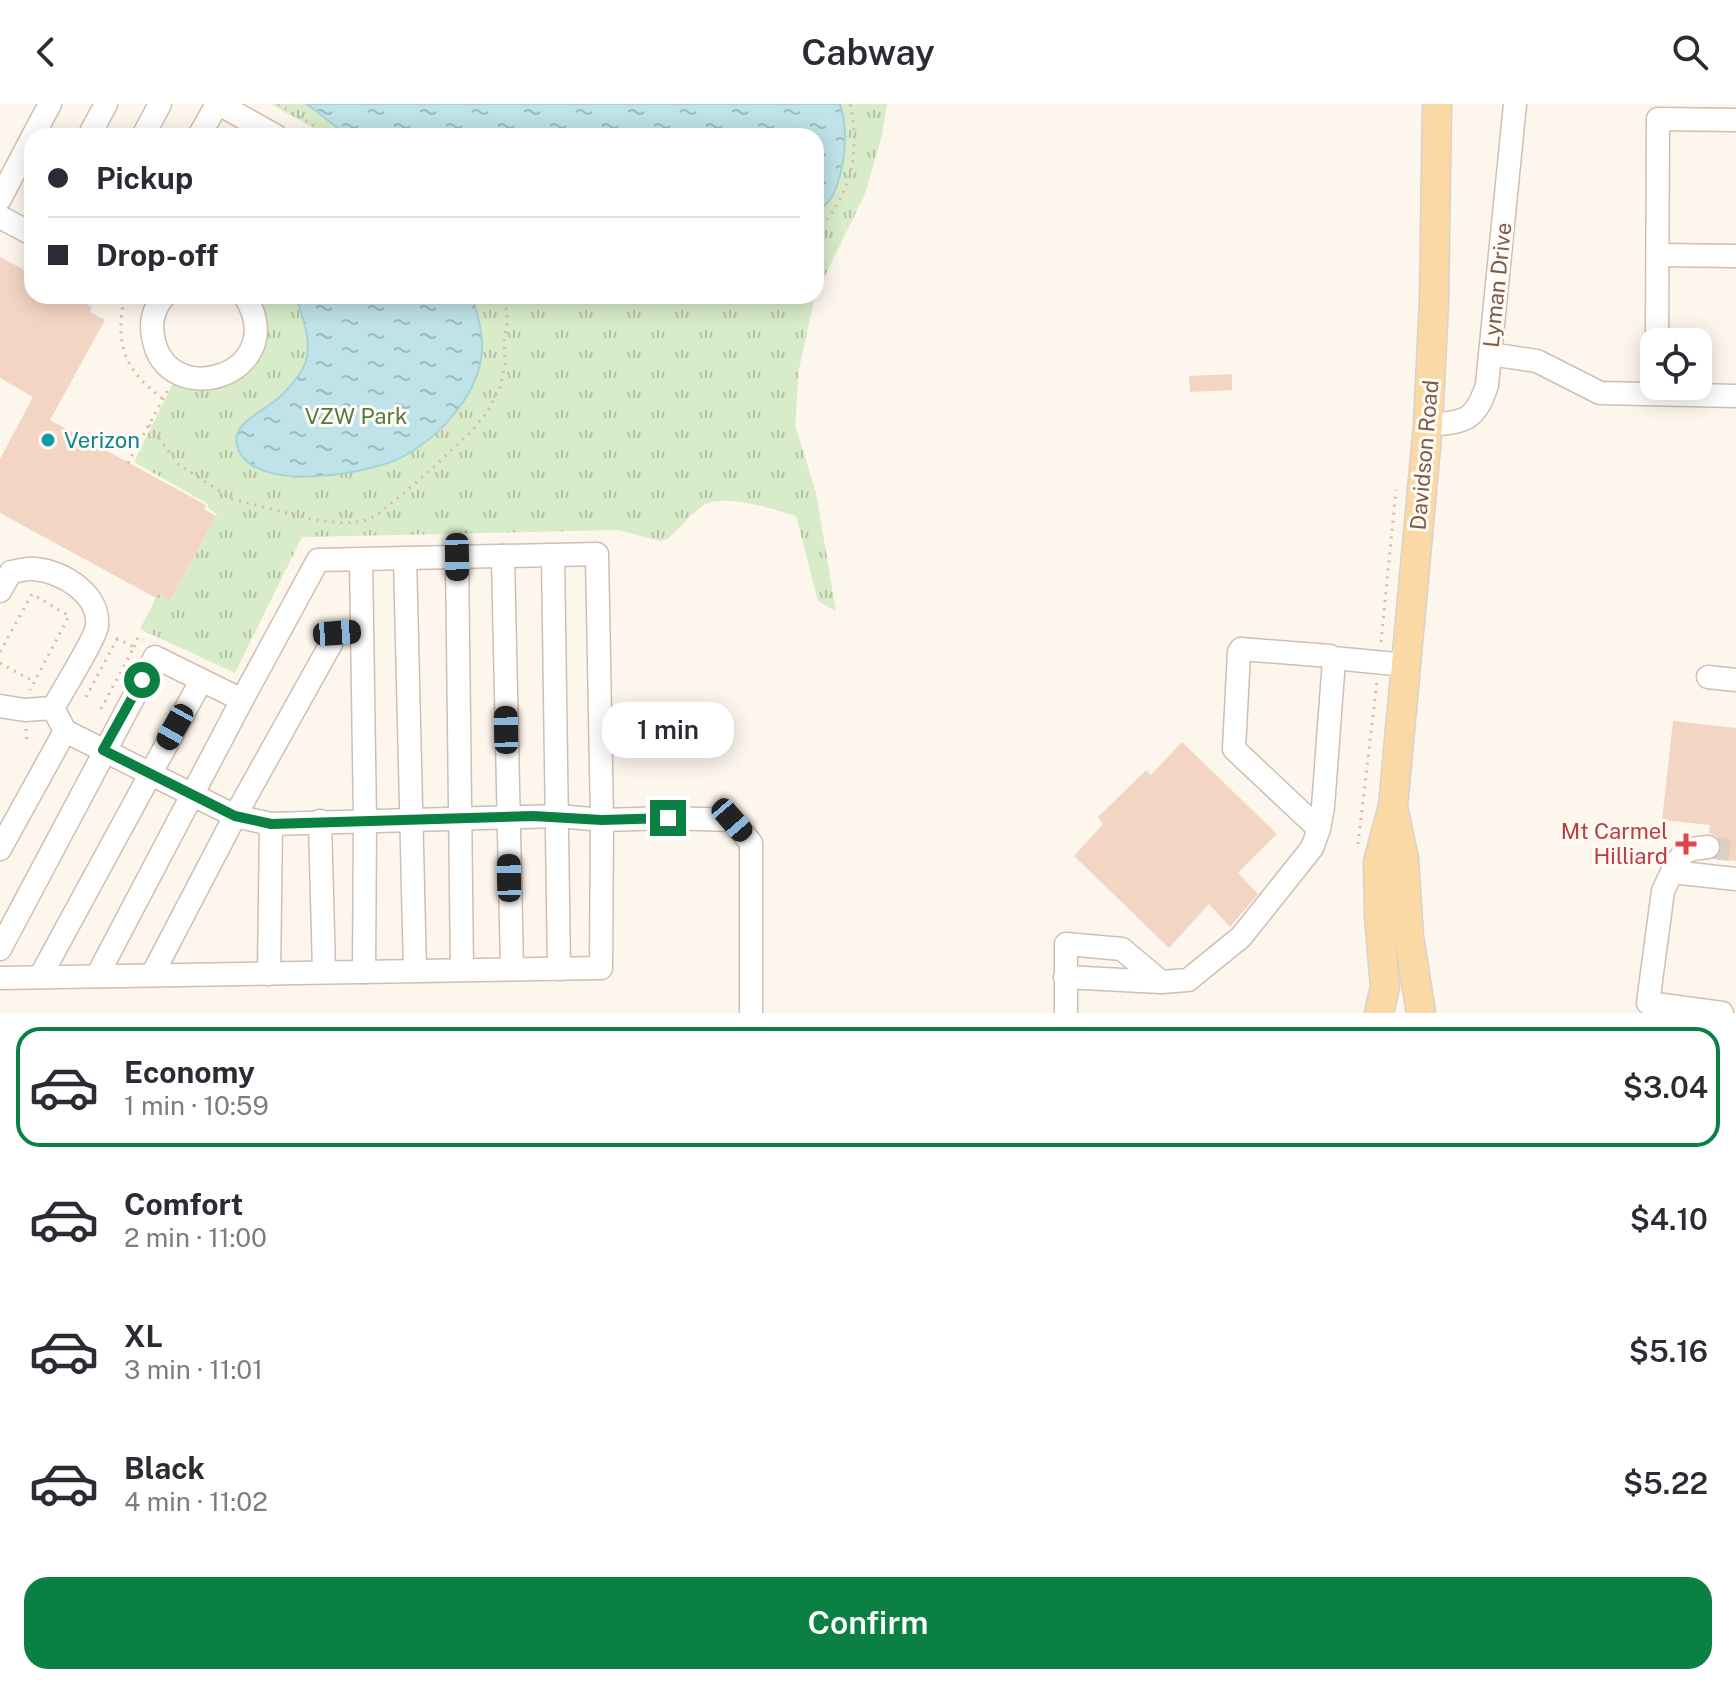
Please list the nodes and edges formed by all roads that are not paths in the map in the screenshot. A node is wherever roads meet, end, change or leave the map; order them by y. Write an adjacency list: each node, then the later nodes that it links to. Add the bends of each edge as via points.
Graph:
1 (50, 104): 8 (street)
2 (106, 104): 9 (street)
3 (160, 104): 10 (street)
4 (218, 104): 11 (street); 12 (street)
5 (1437, 104): 26 (main road, Davidson Road)
6 (1515, 104): 22 (street, Lyman Drive)
7 (1736, 120): 17 (street, via 1658,119)
8 (37, 128)
9 (93, 128)
10 (147, 128)
11 (204, 128)
12 (257, 128)
13 (24, 152): 14 (street)
14 (0, 199)
15 (0, 217): 16 (street)
16 (24, 230)
17 (1658, 255): 18 (street); 21 (street)
18 (1736, 256)
19 (155, 304): 20 (street, via 154,344 163,361 196,379 225,375 247,357 255,336)
20 (248, 304)
21 (1657, 328)
22 (1490, 354): 23 (street, via 1537,361 1600,393); 26 (street, Lyman Drive, via 1487,385 1474,415)
23 (1640, 392)
24 (1712, 394): 25 (street)
25 (1736, 396)
26 (1428, 425): 35 (main road, Davidson Road)
27 (553, 555): 28 (street); 48 (street); 52 (street, via 597,554)
28 (503, 556): 29 (street); 49 (street)
29 (457, 557): 30 (street); 51 (street)
30 (405, 558): 31 (street); 50 (street)
31 (361, 560): 33 (street); 39 (street, via 318,560)
32 (0, 591): 41 (street, via 11,572 32,568 54,573 94,603 97,628)
33 (362, 632): 47 (street, via 337,633); 54 (street)
34 (1333, 658): 35 (street); 56 (street); 56 (street, via 1239,652 1234,749)
35 (1392, 663): 46 (main road, Davidson Road)
36 (1708, 677): 37 (street)
37 (1736, 680)
38 (201, 681): 39 (street); 43 (street, via 155,657); 44 (street)
39 (242, 700): 45 (street)
40 (0, 706): 41 (street)
41 (53, 708): 42 (street)
42 (65, 731): 43 (street); 58 (street)
43 (103, 750): 44 (street); 61 (street)
44 (150, 773): 45 (street); 71 (street)
45 (194, 795): 47 (street); 70 (street)
46 (1393, 806): 77 (main road, Davidson Road, via 1378,862 1385,987); 78 (main road, Davidson Road)
47 (235, 816): 55 (street); 69 (street)
48 (558, 816): 49 (street); 52 (street); 63 (street)
49 (508, 817): 51 (street); 62 (street)
50 (412, 819): 51 (street); 54 (street); 65 (street)
51 (461, 820): 64 (street)
52 (602, 820): 63 (street, via 601,968); 75 (street, via 732,820 751,843)
53 (320, 821): 54 (street); 55 (street); 66 (street)
54 (365, 821): 67 (street)
55 (271, 824): 68 (street)
56 (1319, 829): 74 (street, via 1312,848 1241,937 1188,980)
57 (1708, 847): 59 (street, via 1688,849)
58 (0, 849)
59 (1672, 872): 60 (street); 79 (street, via 1663,891 1648,1003)
60 (1736, 879)
61 (0, 949)
62 (512, 969): 63 (street); 64 (street)
63 (559, 969)
64 (462, 970): 65 (street)
65 (415, 971): 67 (street)
66 (324, 972): 67 (street); 68 (street)
67 (364, 972)
68 (269, 974): 69 (street)
69 (152, 975): 70 (street)
70 (97, 976): 71 (street)
71 (40, 977): 73 (street)
72 (1065, 977): 74 (street); 74 (street, via 1067,943 1122,949); 76 (street)
73 (0, 978)
74 (1161, 982)
75 (751, 1013)
76 (1066, 1013)
77 (1379, 1013)
78 (1421, 1013)
79 (1722, 1013)

